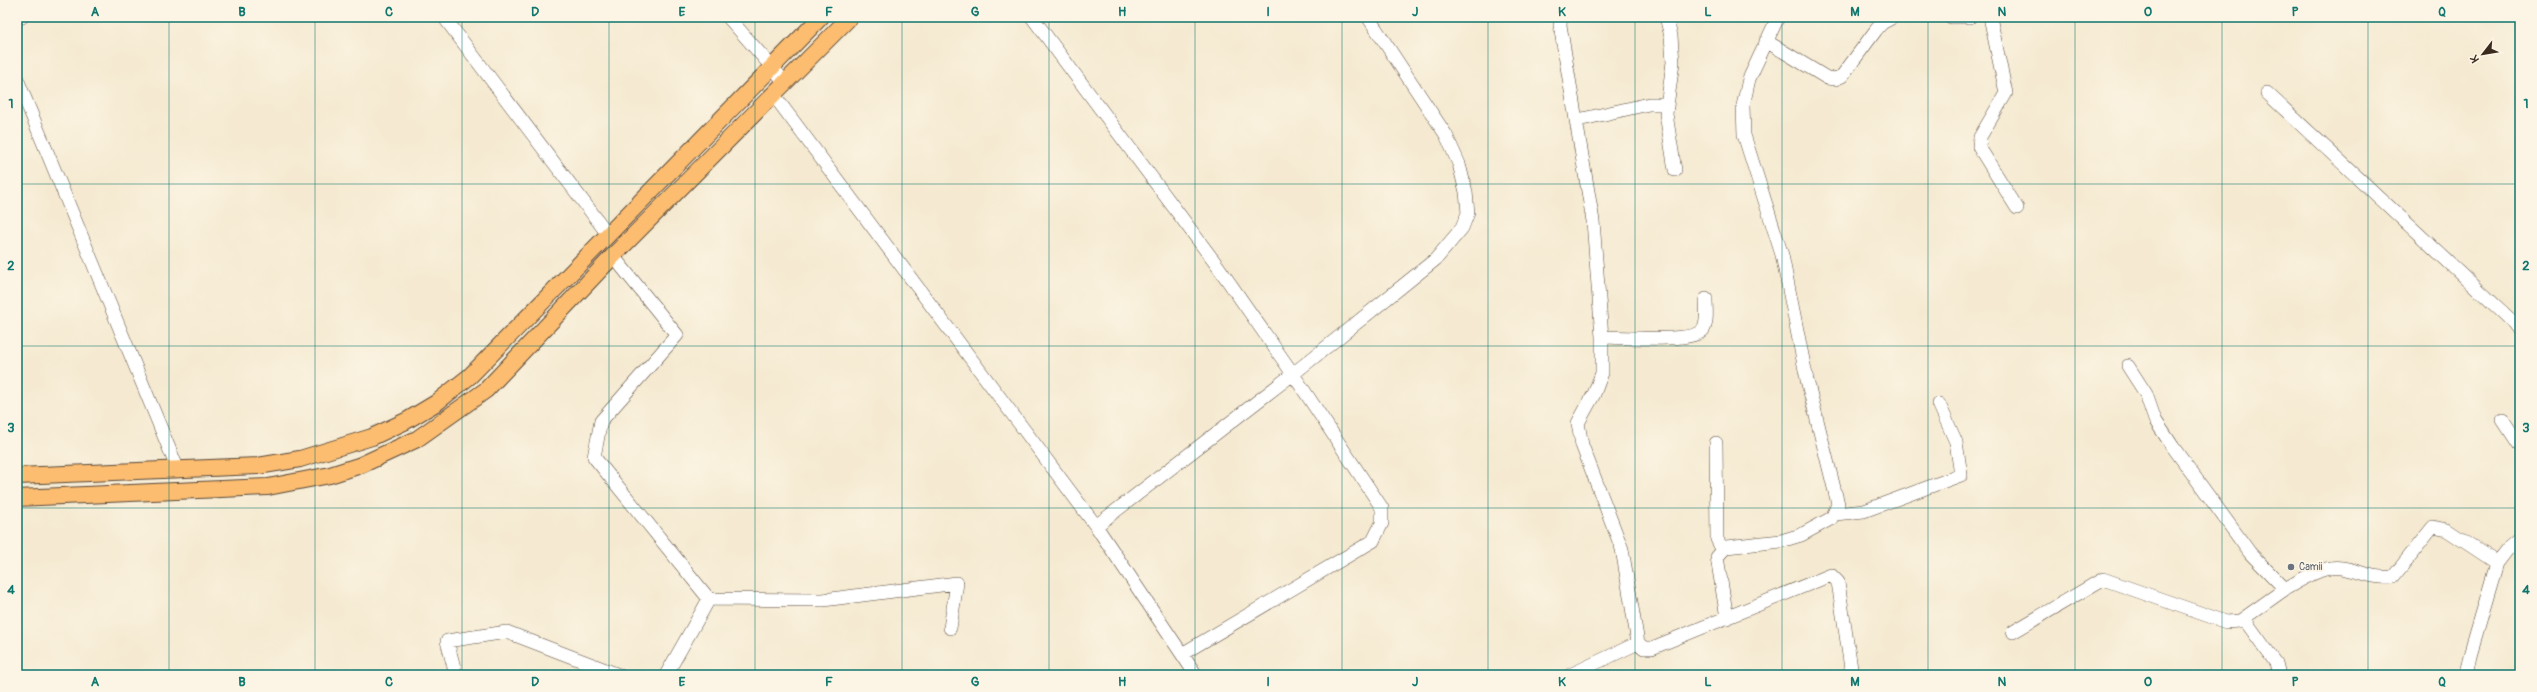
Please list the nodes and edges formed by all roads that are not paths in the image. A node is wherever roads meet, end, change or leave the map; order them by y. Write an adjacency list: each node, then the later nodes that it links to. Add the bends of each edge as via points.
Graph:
1 (22, 17): 15 (street)
2 (444, 17): 26 (street)
3 (728, 17): 17 (street)
4 (821, 17): 17 (main road)
5 (850, 17): 19 (main road)
6 (1032, 17): 32 (street, via 1219,268)
7 (1368, 17): 32 (street, via 1446,136 1459,164 1468,212 1462,228 1436,259)
8 (1561, 17): 23 (street, via 1560,25)
9 (1666, 17): 22 (street, via 1671,36 1673,62)
10 (1778, 17): 16 (street)
11 (1893, 17): 16 (street, via 1882,23 1842,76 1835,79 1827,78)
12 (1951, 17): 13 (street)
13 (1970, 17)
14 (1990, 17): 25 (street, via 2006,93 1980,137 1979,147)
15 (17, 19)
16 (1766, 41): 40 (street, via 1753,67 1745,93 1744,135 1789,285 1807,380 1838,504)
17 (770, 67): 19 (street); 26 (main road)
18 (17, 78): 37 (street)
19 (784, 82): 21 (main road)
20 (2267, 93): 29 (street, via 2506,316)
21 (773, 94): 27 (main road); 41 (street)
22 (1665, 104): 23 (street, via 1649,104); 24 (street)
23 (1578, 120): 30 (street, via 1593,221)
24 (1675, 170)
25 (2017, 208)
26 (607, 233): 37 (main road, via 470,376 436,403 406,421 365,439 300,459 258,466)
27 (613, 256): 39 (main road, via 486,390 417,439 361,465 330,475 268,487); 46 (street, via 677,335 601,421 594,457)
28 (1706, 299): 30 (street, via 1705,326 1697,334 1679,337)
29 (2520, 332)
30 (1602, 337): 51 (street, via 1602,373 1578,423 1582,446 1622,549)
31 (2128, 366): 45 (street, via 2146,394 2155,420 2173,447 2250,553)
32 (1293, 374): 41 (street); 52 (street, via 1382,508 1382,523 1372,541)
33 (1939, 404): 40 (street, via 1956,442 1961,475 1864,511)
34 (2503, 420): 36 (street)
35 (1716, 443): 43 (street, via 1717,539)
36 (2520, 446)
37 (178, 470): 38 (main road)
38 (17, 476)
39 (17, 498)
40 (1835, 514): 43 (street, via 1822,525 1792,538)
41 (1096, 526): 52 (street)
42 (2520, 539): 44 (street)
43 (1722, 549): 47 (street, via 1717,557)
44 (2497, 562): 45 (street, via 2447,530 2433,527 2393,577 2376,578 2341,567 2318,572); 60 (street)
45 (2285, 589): 48 (street)
46 (709, 599): 49 (street, via 823,600 957,583); 55 (street)
47 (1727, 618): 51 (street, via 1652,648 1644,648); 58 (street, via 1831,575 1838,582)
48 (2244, 619): 50 (street, via 2226,622 2103,579); 59 (street, via 2276,663)
49 (950, 628)
50 (2013, 632)
51 (1638, 643): 57 (street)
52 (1182, 654): 56 (street)
53 (456, 675): 54 (street, via 447,641 506,632)
54 (619, 675)
55 (666, 675)
56 (1196, 675)
57 (1570, 675)
58 (1852, 675)
59 (2279, 675)
60 (2466, 675)

